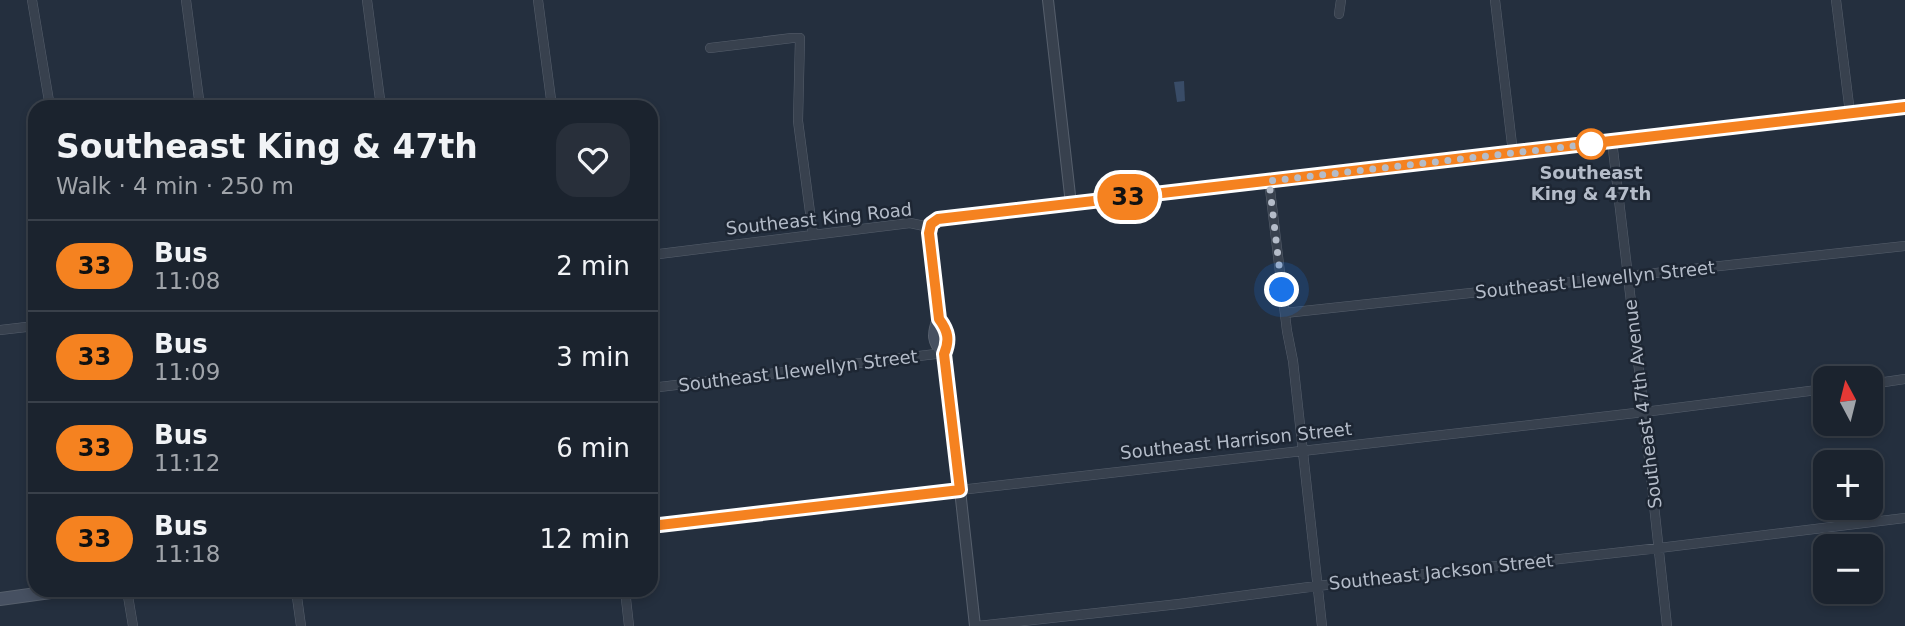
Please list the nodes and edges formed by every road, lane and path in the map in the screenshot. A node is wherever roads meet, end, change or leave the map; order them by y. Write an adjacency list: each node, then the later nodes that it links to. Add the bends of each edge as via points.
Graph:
1 (32, 0): 11 (street)
2 (186, 0): 12 (street)
3 (368, 0): 13 (street)
4 (538, 0): 14 (street)
5 (1048, 0): 20 (street)
6 (1341, 0): 9 (street)
7 (1495, 0): 18 (street)
8 (1836, 0): 16 (street)
9 (1339, 14)
10 (710, 48): 22 (street, via 800,38 798,121)
11 (49, 100)
12 (199, 100)
13 (380, 100)
14 (551, 100)
15 (1905, 107): 16 (main road, Southeast King Road)
16 (1850, 113): 17 (main road, Southeast King Road)
17 (1612, 141): 18 (main road, Southeast King Road); 25 (street, Southeast 47th Avenue)
18 (1513, 153): 19 (main road, Southeast King Road)
19 (1269, 181): 20 (main road, Southeast King Road); 26 (street)
20 (1072, 204): 21 (main road, Southeast King Road, via 940,219)
21 (929, 227): 22 (street, Southeast King Road, via 909,223); 29 (main road, via 939,319 934,330 936,345)
22 (813, 235): 24 (street, Southeast King Road)
23 (1905, 246): 25 (street, Southeast Llewellyn Street)
24 (658, 253)
25 (1628, 277): 26 (street, Southeast Llewellyn Street); 34 (street, Southeast 47th Avenue)
26 (1285, 313): 35 (street)
27 (28, 327): 28 (street)
28 (0, 330)
29 (944, 354): 32 (street, Southeast Llewellyn Street); 36 (main road)
30 (1905, 379): 31 (street)
31 (1883, 382)
32 (658, 386)
33 (1813, 391): 34 (street, Southeast Harrison Street)
34 (1644, 412): 35 (street, Southeast Harrison Street); 39 (street, Southeast 47th Avenue)
35 (1303, 451): 36 (street, Southeast Harrison Street); 40 (street)
36 (960, 490): 38 (main road, Southeast Harrison Street); 49 (street)
37 (1905, 519): 39 (street, Southeast Jackson Street)
38 (658, 525)
39 (1659, 548): 40 (street, Southeast Jackson Street); 51 (street, Southeast 47th Avenue)
40 (1317, 586): 49 (street, Southeast Jackson Street); 50 (street)
41 (28, 595): 45 (main road)
42 (128, 597): 46 (street)
43 (297, 597): 47 (street)
44 (626, 597): 48 (street)
45 (0, 599)
46 (134, 626)
47 (301, 626)
48 (629, 626)
49 (977, 626)
50 (1322, 626)
51 (1667, 626)

